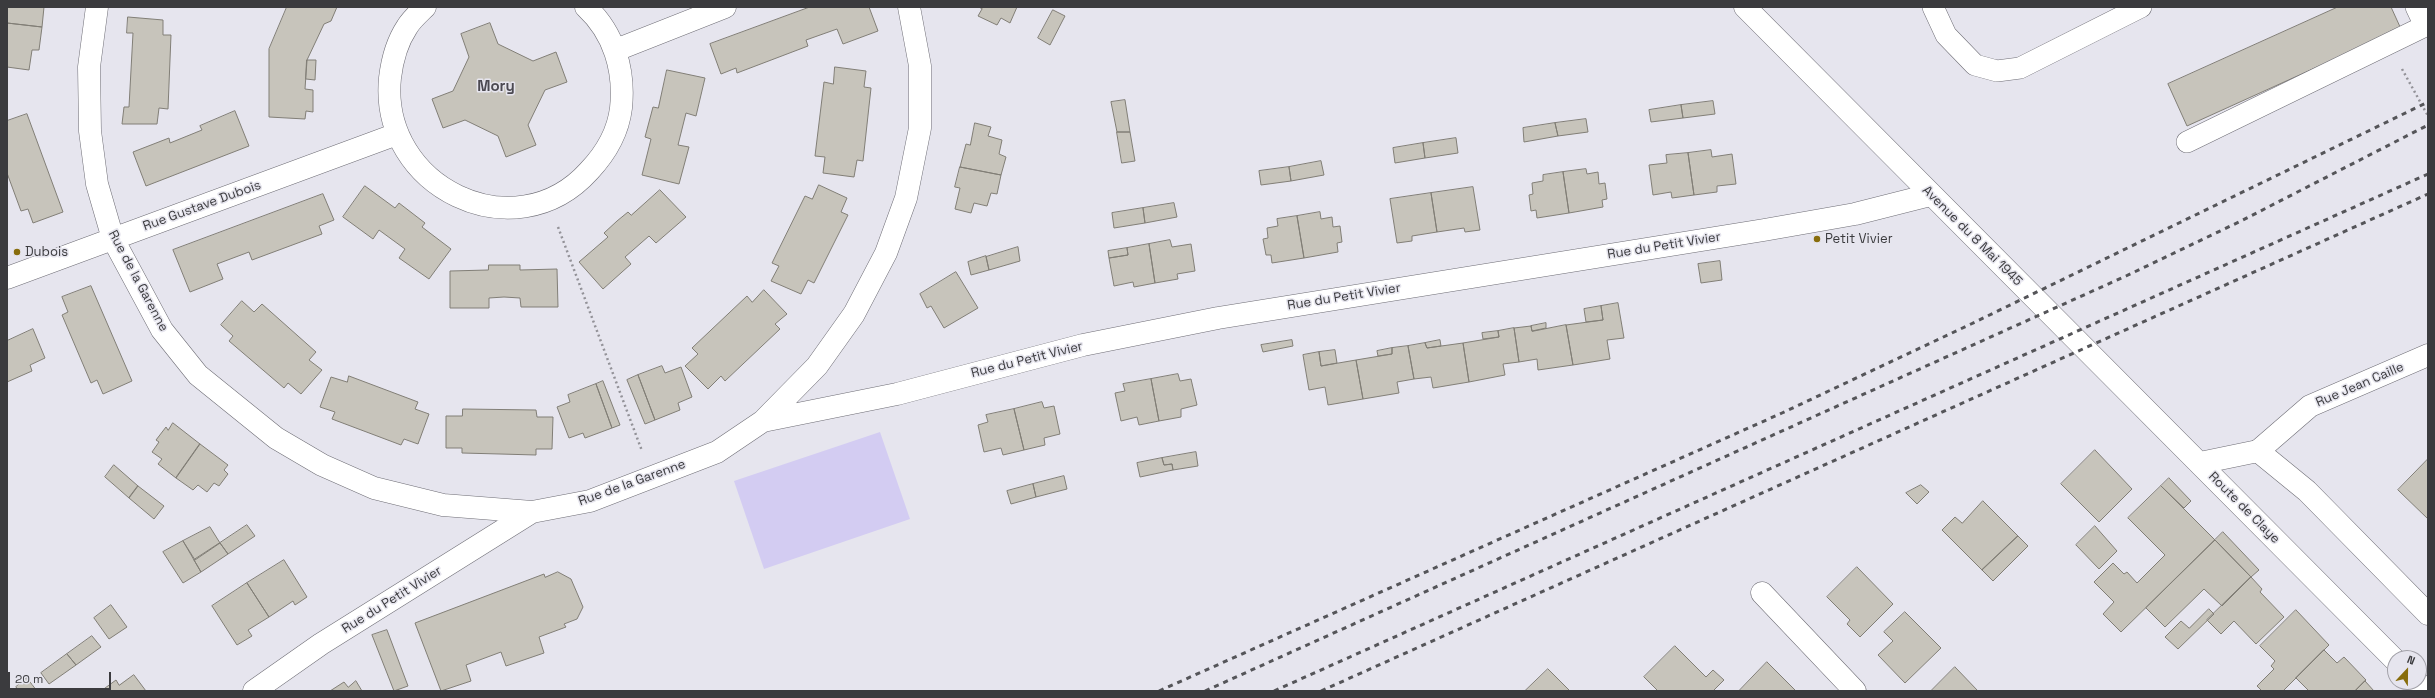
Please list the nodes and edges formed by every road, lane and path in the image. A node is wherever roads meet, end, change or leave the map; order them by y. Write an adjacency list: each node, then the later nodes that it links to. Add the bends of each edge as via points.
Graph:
1 (97, 7): 17 (street, Rue de la Garenne, via 89,67 90,131 96,184)
2 (425, 7): 13 (street, via 406,27 392,61 388,97)
3 (586, 7): 11 (street, via 598,18)
4 (725, 7): 11 (street)
5 (909, 7): 20 (street, Rue de la Garenne, via 920,66 920,128 906,198 886,253 854,314 817,366)
6 (1745, 7): 15 (street, Avenue du 8 Mai 1945)
7 (1932, 7): 8 (lane, via 1946,35 1975,65 1996,71 2020,68)
8 (2141, 7)
9 (2416, 7): 10 (lane, via 2425,26)
10 (2388, 46): 12 (path); 14 (lane)
11 (616, 50): 16 (street, via 623,86 619,122 604,155 580,182)
12 (2428, 116)
13 (397, 134): 16 (street, via 417,166 432,182 459,198 488,207 519,207); 17 (street, Rue Gustave Dubois)
14 (2188, 142)
15 (1930, 195): 20 (street, Rue du Petit Vivier, via 1855,214 1764,230 1218,318 1083,345 897,394); 22 (street, Avenue du 8 Mai 1945)
16 (548, 200): 23 (path)
17 (113, 239): 18 (street, Rue Gustave Dubois); 24 (street, Rue de la Garenne, via 162,330 198,375 276,438 322,465 374,488 443,505)
18 (7, 278)
19 (2428, 355): 21 (street, Rue Jean Caille, via 2310,406)
20 (763, 421): 23 (street, Rue de la Garenne, via 717,452)
21 (2258, 450): 22 (street, Route de Claye); 26 (street, via 2307,491)
22 (2200, 463): 27 (street, Route de Claye)
23 (652, 477): 24 (street, Rue de la Garenne, via 590,501)
24 (532, 512): 28 (street, Rue du Petit Vivier, via 321,644)
25 (1762, 593): 29 (street)
26 (2428, 614)
27 (2387, 652)
28 (254, 691)
29 (1855, 691)

